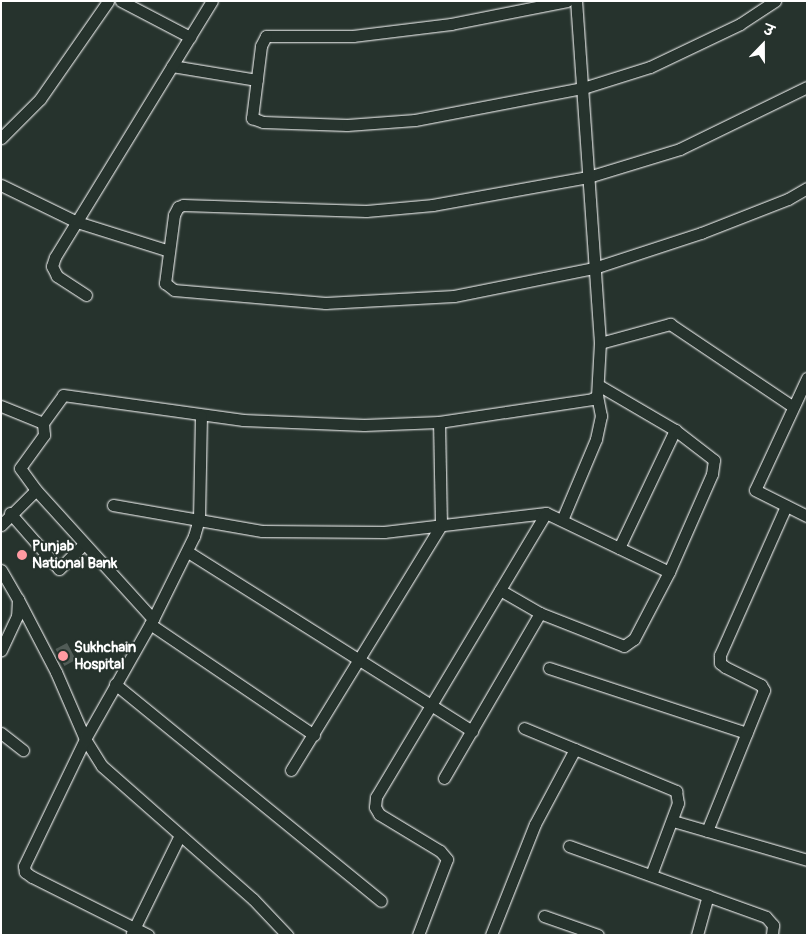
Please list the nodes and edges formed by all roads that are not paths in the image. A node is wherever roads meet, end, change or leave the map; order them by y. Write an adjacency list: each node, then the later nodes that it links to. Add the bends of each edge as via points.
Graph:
1 (108, 1): 12 (street, via 40,99)
2 (121, 1): 7 (street)
3 (212, 1): 7 (street)
4 (566, 1): 9 (street, via 451,24 373,34 266,36 261,46)
5 (576, 1): 11 (street)
6 (775, 1): 11 (street, via 740,24 650,67)
7 (190, 37): 8 (street)
8 (172, 66): 9 (street); 16 (street)
9 (257, 80): 11 (street, via 251,114 257,121 347,125 415,120)
10 (807, 87): 13 (street, via 680,148)
11 (583, 88): 13 (street)
12 (1, 138)
13 (588, 177): 17 (street, via 433,205 366,211 183,205 174,215); 18 (street)
14 (1, 186): 16 (street)
15 (807, 188): 18 (street, via 788,199 701,233)
16 (77, 222): 17 (street); 19 (street, via 52,266 57,276)
17 (169, 251): 18 (street, via 165,282 174,290 325,303 454,296)
18 (594, 268): 20 (street)
19 (86, 295)
20 (600, 344): 22 (street); 24 (street, via 670,324)
21 (807, 378): 24 (street)
22 (599, 391): 26 (street); 28 (street); 36 (street, via 601,416 596,439)
23 (1, 406): 27 (street)
24 (792, 406): 31 (street, via 755,486 759,494)
25 (201, 416): 26 (street, via 364,425); 27 (street, via 63,395); 35 (street)
26 (438, 422): 38 (street)
27 (43, 423): 29 (street, via 44,435 20,468)
28 (675, 430): 40 (street); 43 (street, via 709,454 716,465)
29 (36, 490): 32 (street); 39 (street)
30 (113, 504): 35 (street)
31 (786, 506): 34 (street); 56 (street, via 719,659 725,668 761,685 764,690)
32 (10, 513): 37 (street); 39 (street, via 59,569)
33 (546, 513): 36 (street); 38 (street); 44 (street)
34 (807, 516)
35 (199, 519): 38 (street, via 262,531 384,532); 41 (street)
36 (562, 520): 40 (street)
37 (1, 525)
38 (441, 526): 49 (street)
39 (83, 545): 47 (street)
40 (619, 548): 43 (street)
41 (188, 552): 47 (street); 49 (street)
42 (1, 570): 45 (street)
43 (669, 572): 46 (street, via 634,639 624,646)
44 (500, 590): 46 (street); 52 (street)
45 (18, 600): 48 (street, via 17,616); 58 (street, via 56,672)
46 (540, 613): 54 (street)
47 (151, 621): 51 (street); 57 (street)
48 (1, 651)
49 (359, 662): 52 (street); 57 (street)
50 (549, 668): 56 (street)
51 (116, 684): 58 (street); 70 (street)
52 (431, 706): 54 (street); 75 (street, via 380,790 375,807 379,814 440,851 447,859)
53 (524, 728): 59 (street)
54 (472, 731): 62 (street)
55 (1, 733): 60 (street)
56 (747, 733): 64 (street)
57 (314, 735): 61 (street)
58 (85, 739): 65 (street, via 102,766); 72 (street, via 26,860 25,872)
59 (575, 749): 63 (street, via 676,791 678,803); 76 (street, via 535,824)
60 (23, 750)
61 (291, 770)
62 (444, 778)
63 (673, 821): 64 (street); 68 (street)
64 (707, 831): 67 (street)
65 (180, 835): 72 (street); 74 (street, via 253,899)
66 (569, 846): 68 (street)
67 (807, 860)
68 (651, 875): 69 (street)
69 (708, 895): 78 (street); 79 (street, via 766,917 773,925)
70 (381, 901)
71 (544, 916): 77 (street)
72 (133, 931): 73 (street)
73 (148, 935)
74 (287, 935)
75 (418, 935)
76 (491, 935)
77 (598, 935)
78 (697, 935)
79 (772, 935)

